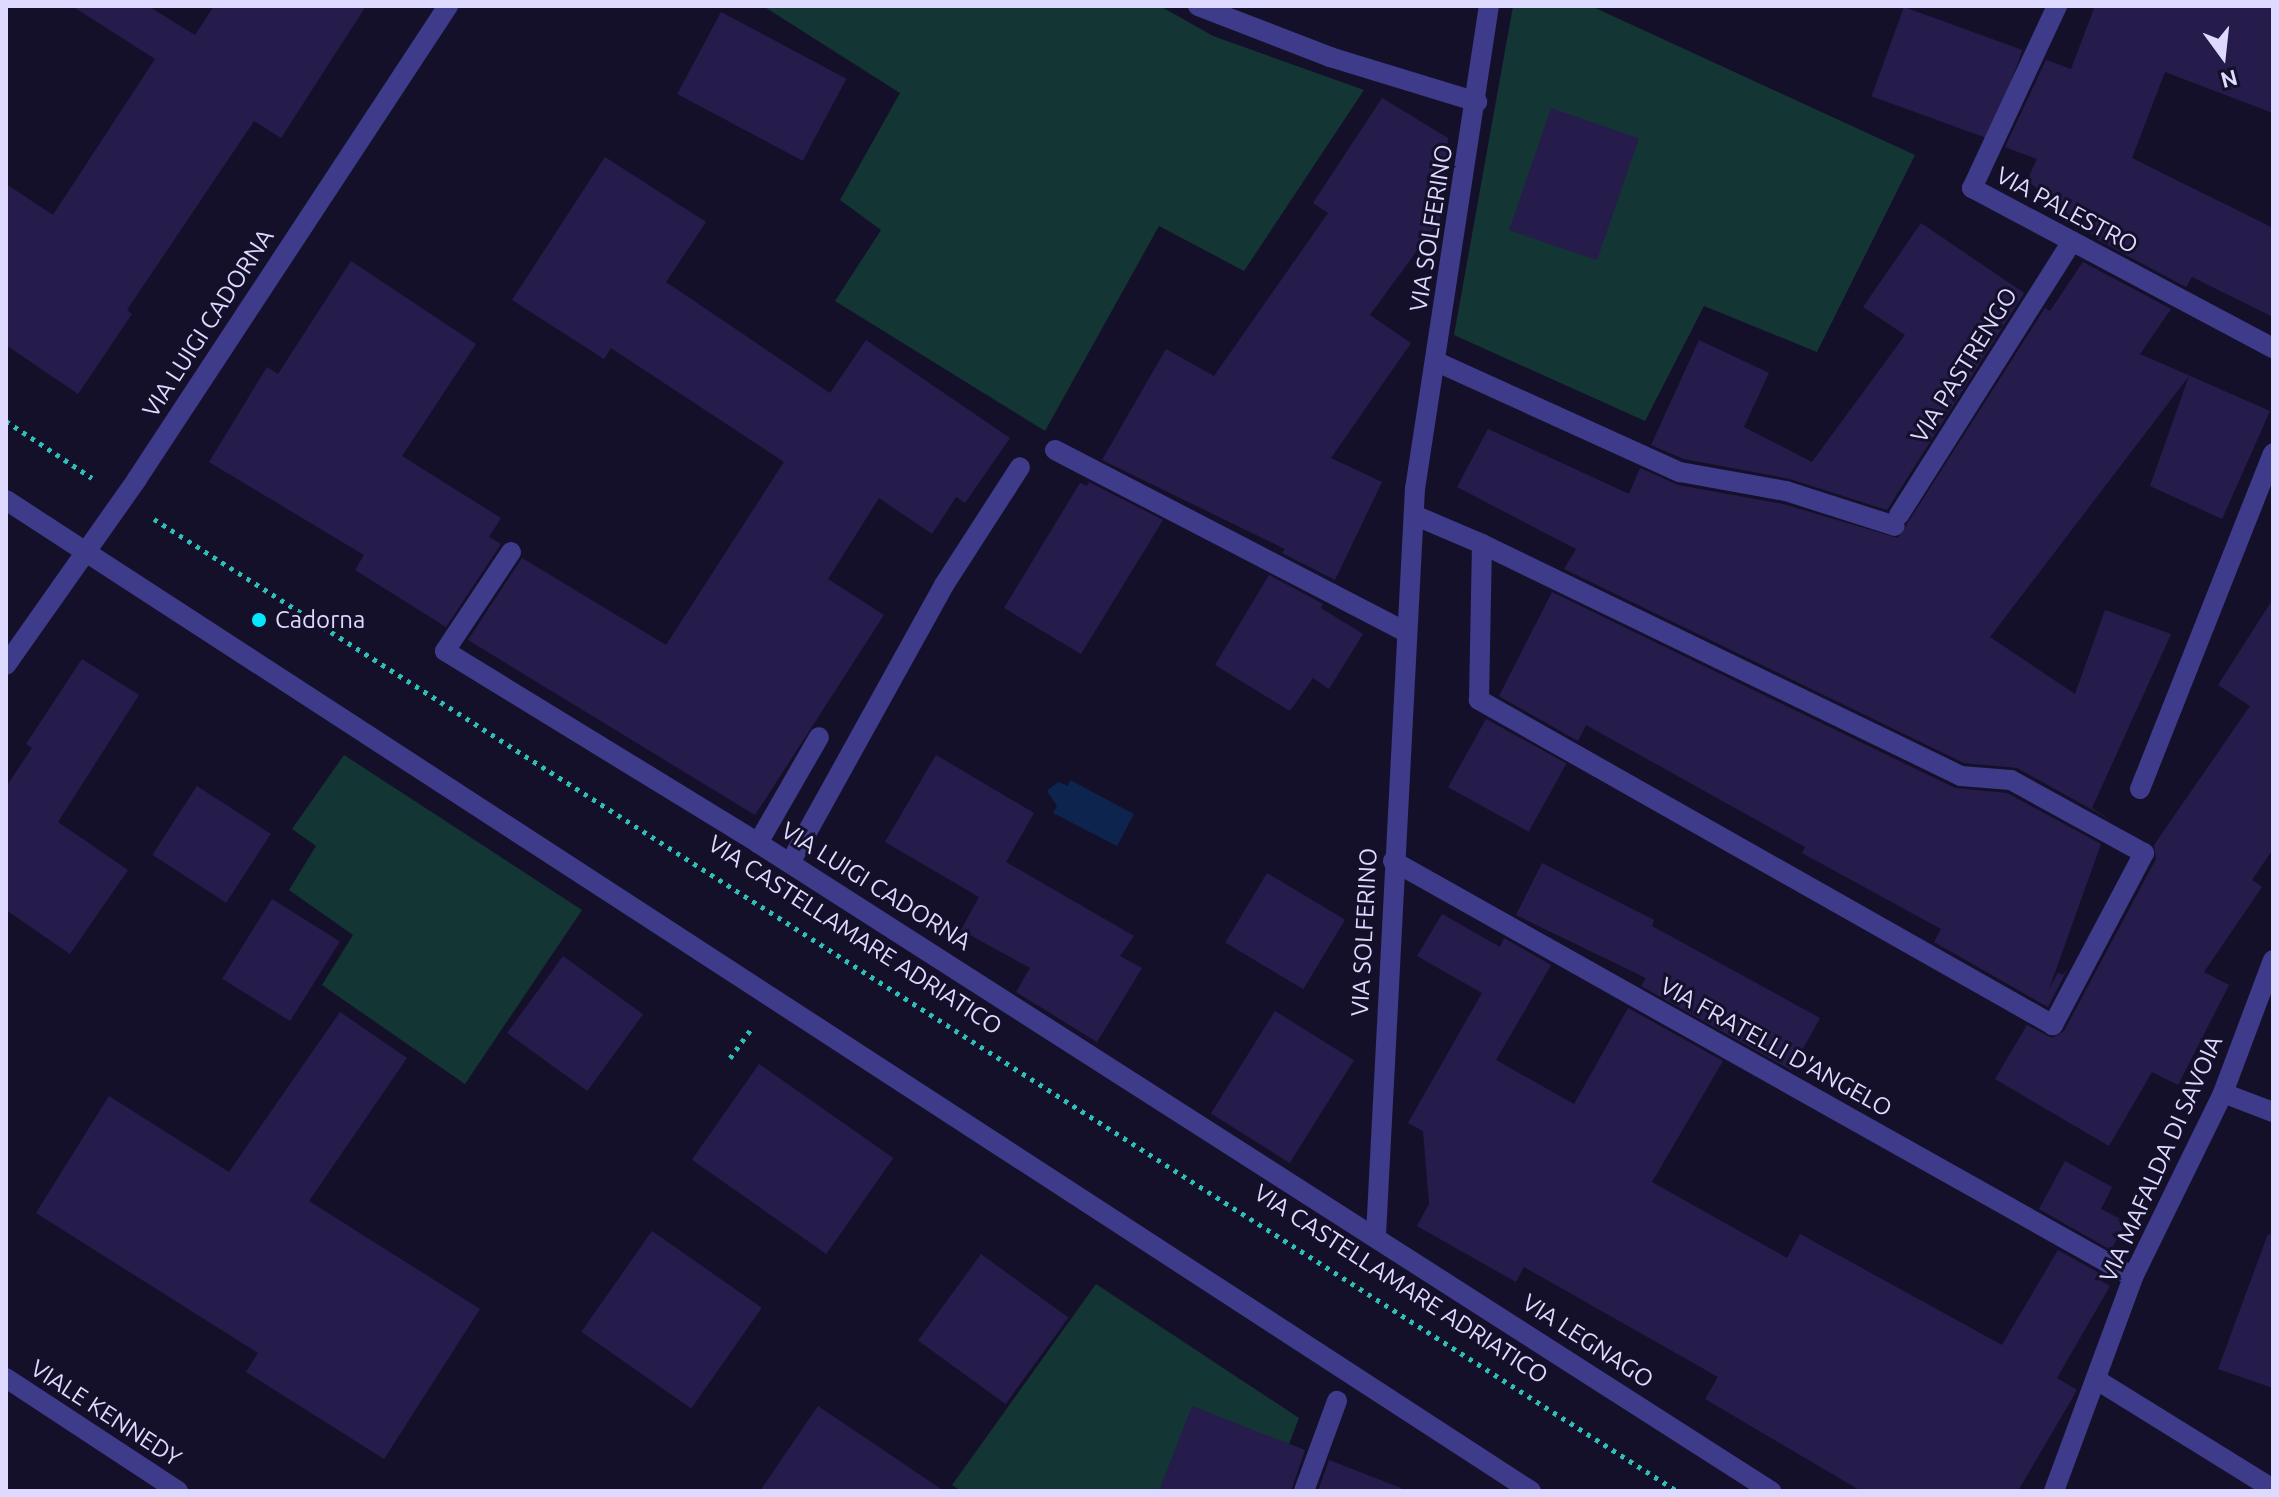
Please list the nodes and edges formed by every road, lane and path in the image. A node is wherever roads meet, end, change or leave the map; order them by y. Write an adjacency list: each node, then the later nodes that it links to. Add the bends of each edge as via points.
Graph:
1 (448, 6): 13 (street, VIA LUIGI CADORNA)
2 (1198, 6): 5 (street, via 1330,57)
3 (1489, 6): 5 (street, VIA SOLFERINO)
4 (2057, 6): 6 (street, VIA PALESTRO, via 1972,188)
5 (1477, 102): 8 (street, VIA SOLFERINO)
6 (2072, 241): 7 (street, VIA PALESTRO); 8 (street, VIA PASTRENGO, via 1897,521 1786,491 1680,472)
7 (2273, 348)
8 (1437, 362): 15 (street, VIA SOLFERINO)
9 (6, 421): 13 (path, VIA CASTELLAMARE ADRIATICO)
10 (1055, 450): 19 (street)
11 (2273, 453): 22 (street)
12 (1020, 467): 25 (street, via 944,585)
13 (123, 499): 17 (street, VIA LUIGI CADORNA); 38 (path, VIA CASTELLAMARE ADRIATICO)
14 (6, 500): 17 (street)
15 (1414, 515): 16 (street); 19 (street, VIA SOLFERINO)
16 (1482, 544): 16 (street, via 1479,700 2053,1025 2144,853 2011,780 1961,776)
17 (84, 550): 20 (street, VIA LUIGI CADORNA); 37 (street)
18 (511, 552): 23 (street, VIA LUIGI CADORNA, via 445,651)
19 (1406, 632): 24 (street, VIA SOLFERINO)
20 (6, 665)
21 (819, 737): 23 (street)
22 (2140, 789)
23 (758, 843): 25 (street, VIA LUIGI CADORNA)
24 (1393, 861): 29 (street, VIA SOLFERINO); 30 (street, VIA FRATELLI D'ANGELO)
25 (790, 863): 29 (street, VIA LUIGI CADORNA)
26 (2273, 960): 27 (street, VIA MAFALDA DI SAVOIA)
27 (2223, 1093): 28 (street); 30 (street, VIA MAFALDA DI SAVOIA)
28 (2273, 1112)
29 (1376, 1235): 39 (street, VIA LEGNAGO)
30 (2133, 1277): 32 (street, VIA MAFALDA DI SAVOIA)
31 (6, 1378): 35 (street, VIALE KENNEDY)
32 (2097, 1380): 34 (street); 40 (street, VIA MAFALDA DI SAVOIA)
33 (1337, 1401): 36 (street)
34 (2273, 1489)
35 (178, 1491)
36 (1304, 1491)
37 (1531, 1491)
38 (1677, 1491)
39 (1771, 1491)
40 (2054, 1491)

